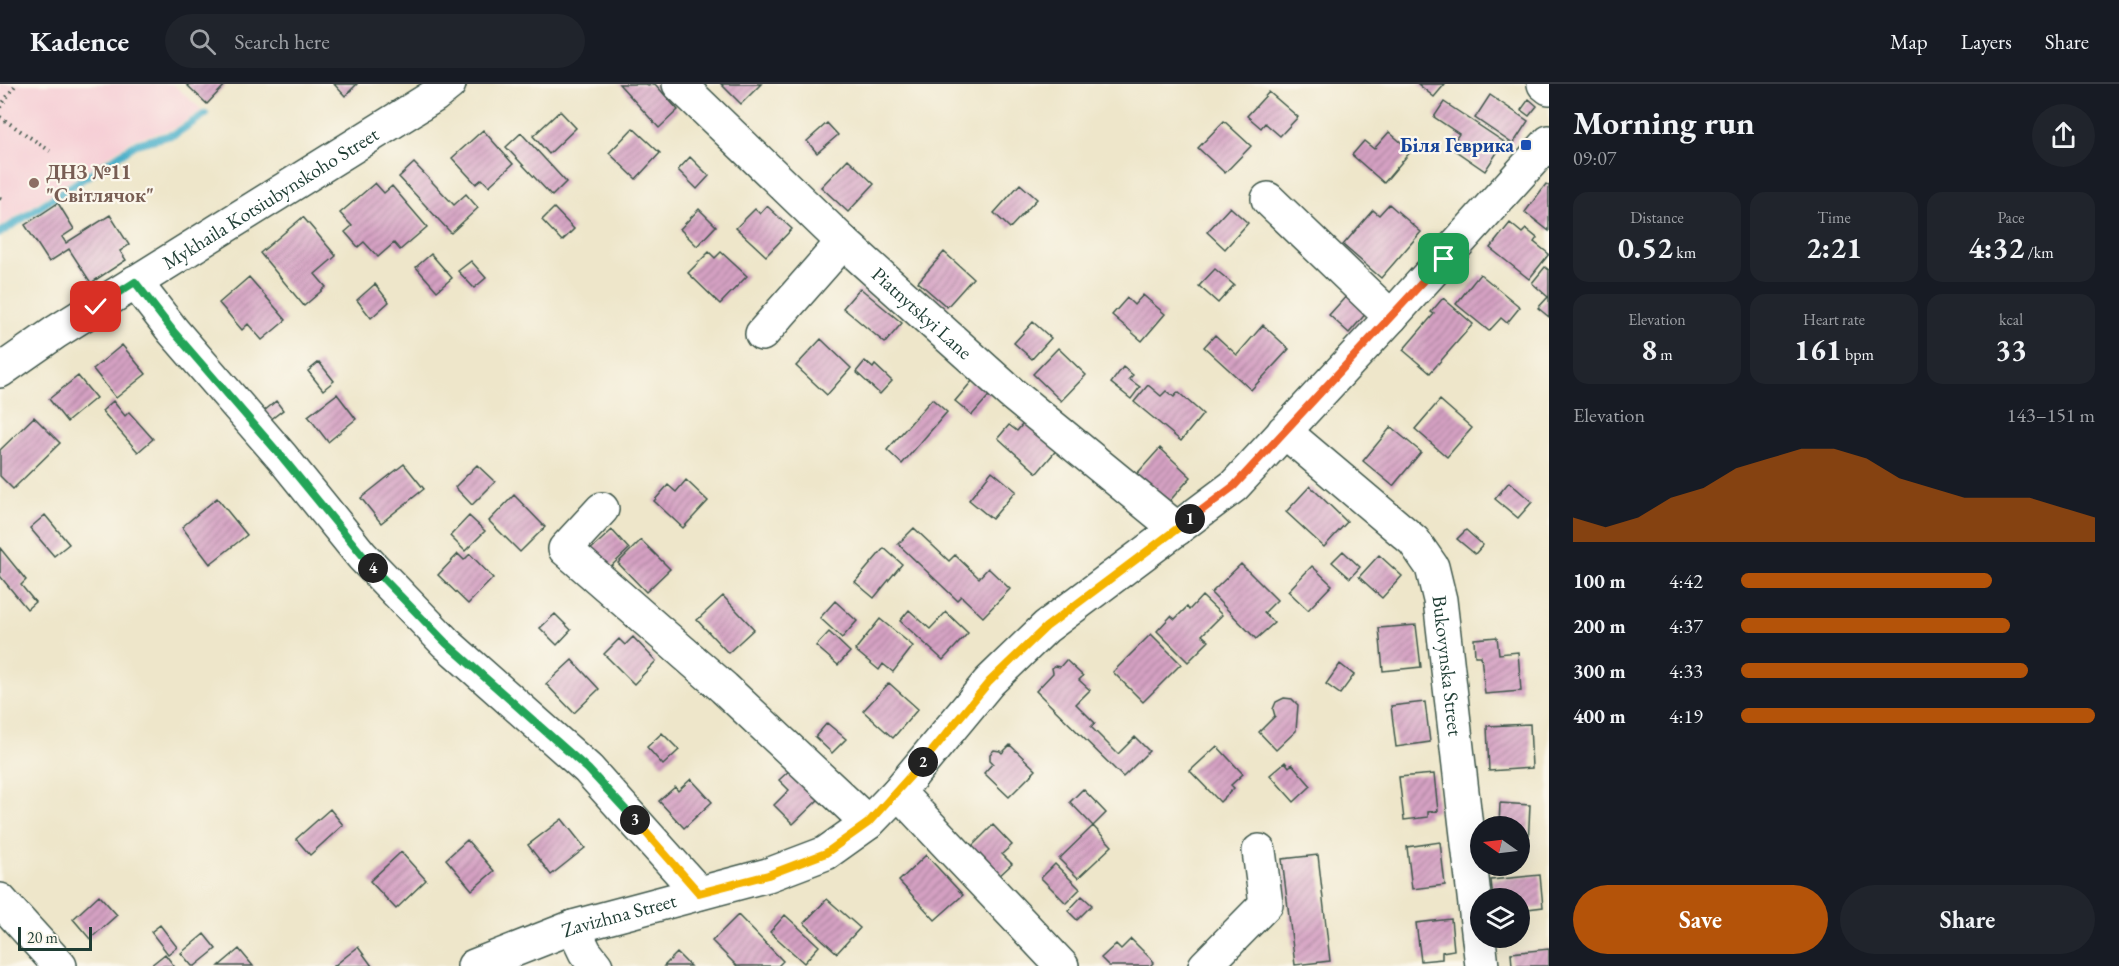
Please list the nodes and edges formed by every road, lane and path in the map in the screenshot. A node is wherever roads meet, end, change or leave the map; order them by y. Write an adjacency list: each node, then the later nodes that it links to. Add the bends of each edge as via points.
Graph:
1 (16, 84): 6 (path)
2 (449, 84): 12 (street, Mykhaila Kotsiubynskoho Street)
3 (679, 84): 11 (street, Piatnytskyi Lane)
4 (1544, 84): 5 (street)
5 (1549, 88)
6 (0, 107)
7 (0, 117): 9 (path)
8 (1549, 142): 13 (street, Zavizhna Street)
9 (50, 152)
10 (1268, 199): 13 (street)
11 (843, 243): 14 (street); 18 (street, Piatnytskyi Lane, via 1011,393)
12 (135, 282): 15 (street, Mykhaila Kotsiubynskoho Street); 22 (street, via 362,556 446,643 588,769)
13 (1391, 317): 16 (street, Zavizhna Street)
14 (762, 334)
15 (0, 371)
16 (1284, 431): 18 (street, Zavizhna Street, via 1234,486); 30 (street, Bukovynska Street, via 1414,541 1432,567 1440,600)
17 (602, 509): 20 (street, via 566,549 724,688)
18 (1177, 529): 19 (street, Zavizhna Street, via 1046,627 989,682)
19 (898, 792): 20 (street, Zavizhna Street); 28 (street)
20 (868, 823): 22 (street, Zavizhna Street, via 826,853 768,875)
21 (1259, 851): 29 (street, via 1266,904)
22 (699, 893): 24 (street, Zavizhna Street)
23 (0, 900): 25 (street)
24 (573, 927): 26 (street, Zavizhna Street); 27 (street)
25 (60, 966)
26 (474, 966)
27 (596, 966)
28 (1062, 966)
29 (1205, 966)
30 (1482, 966)

